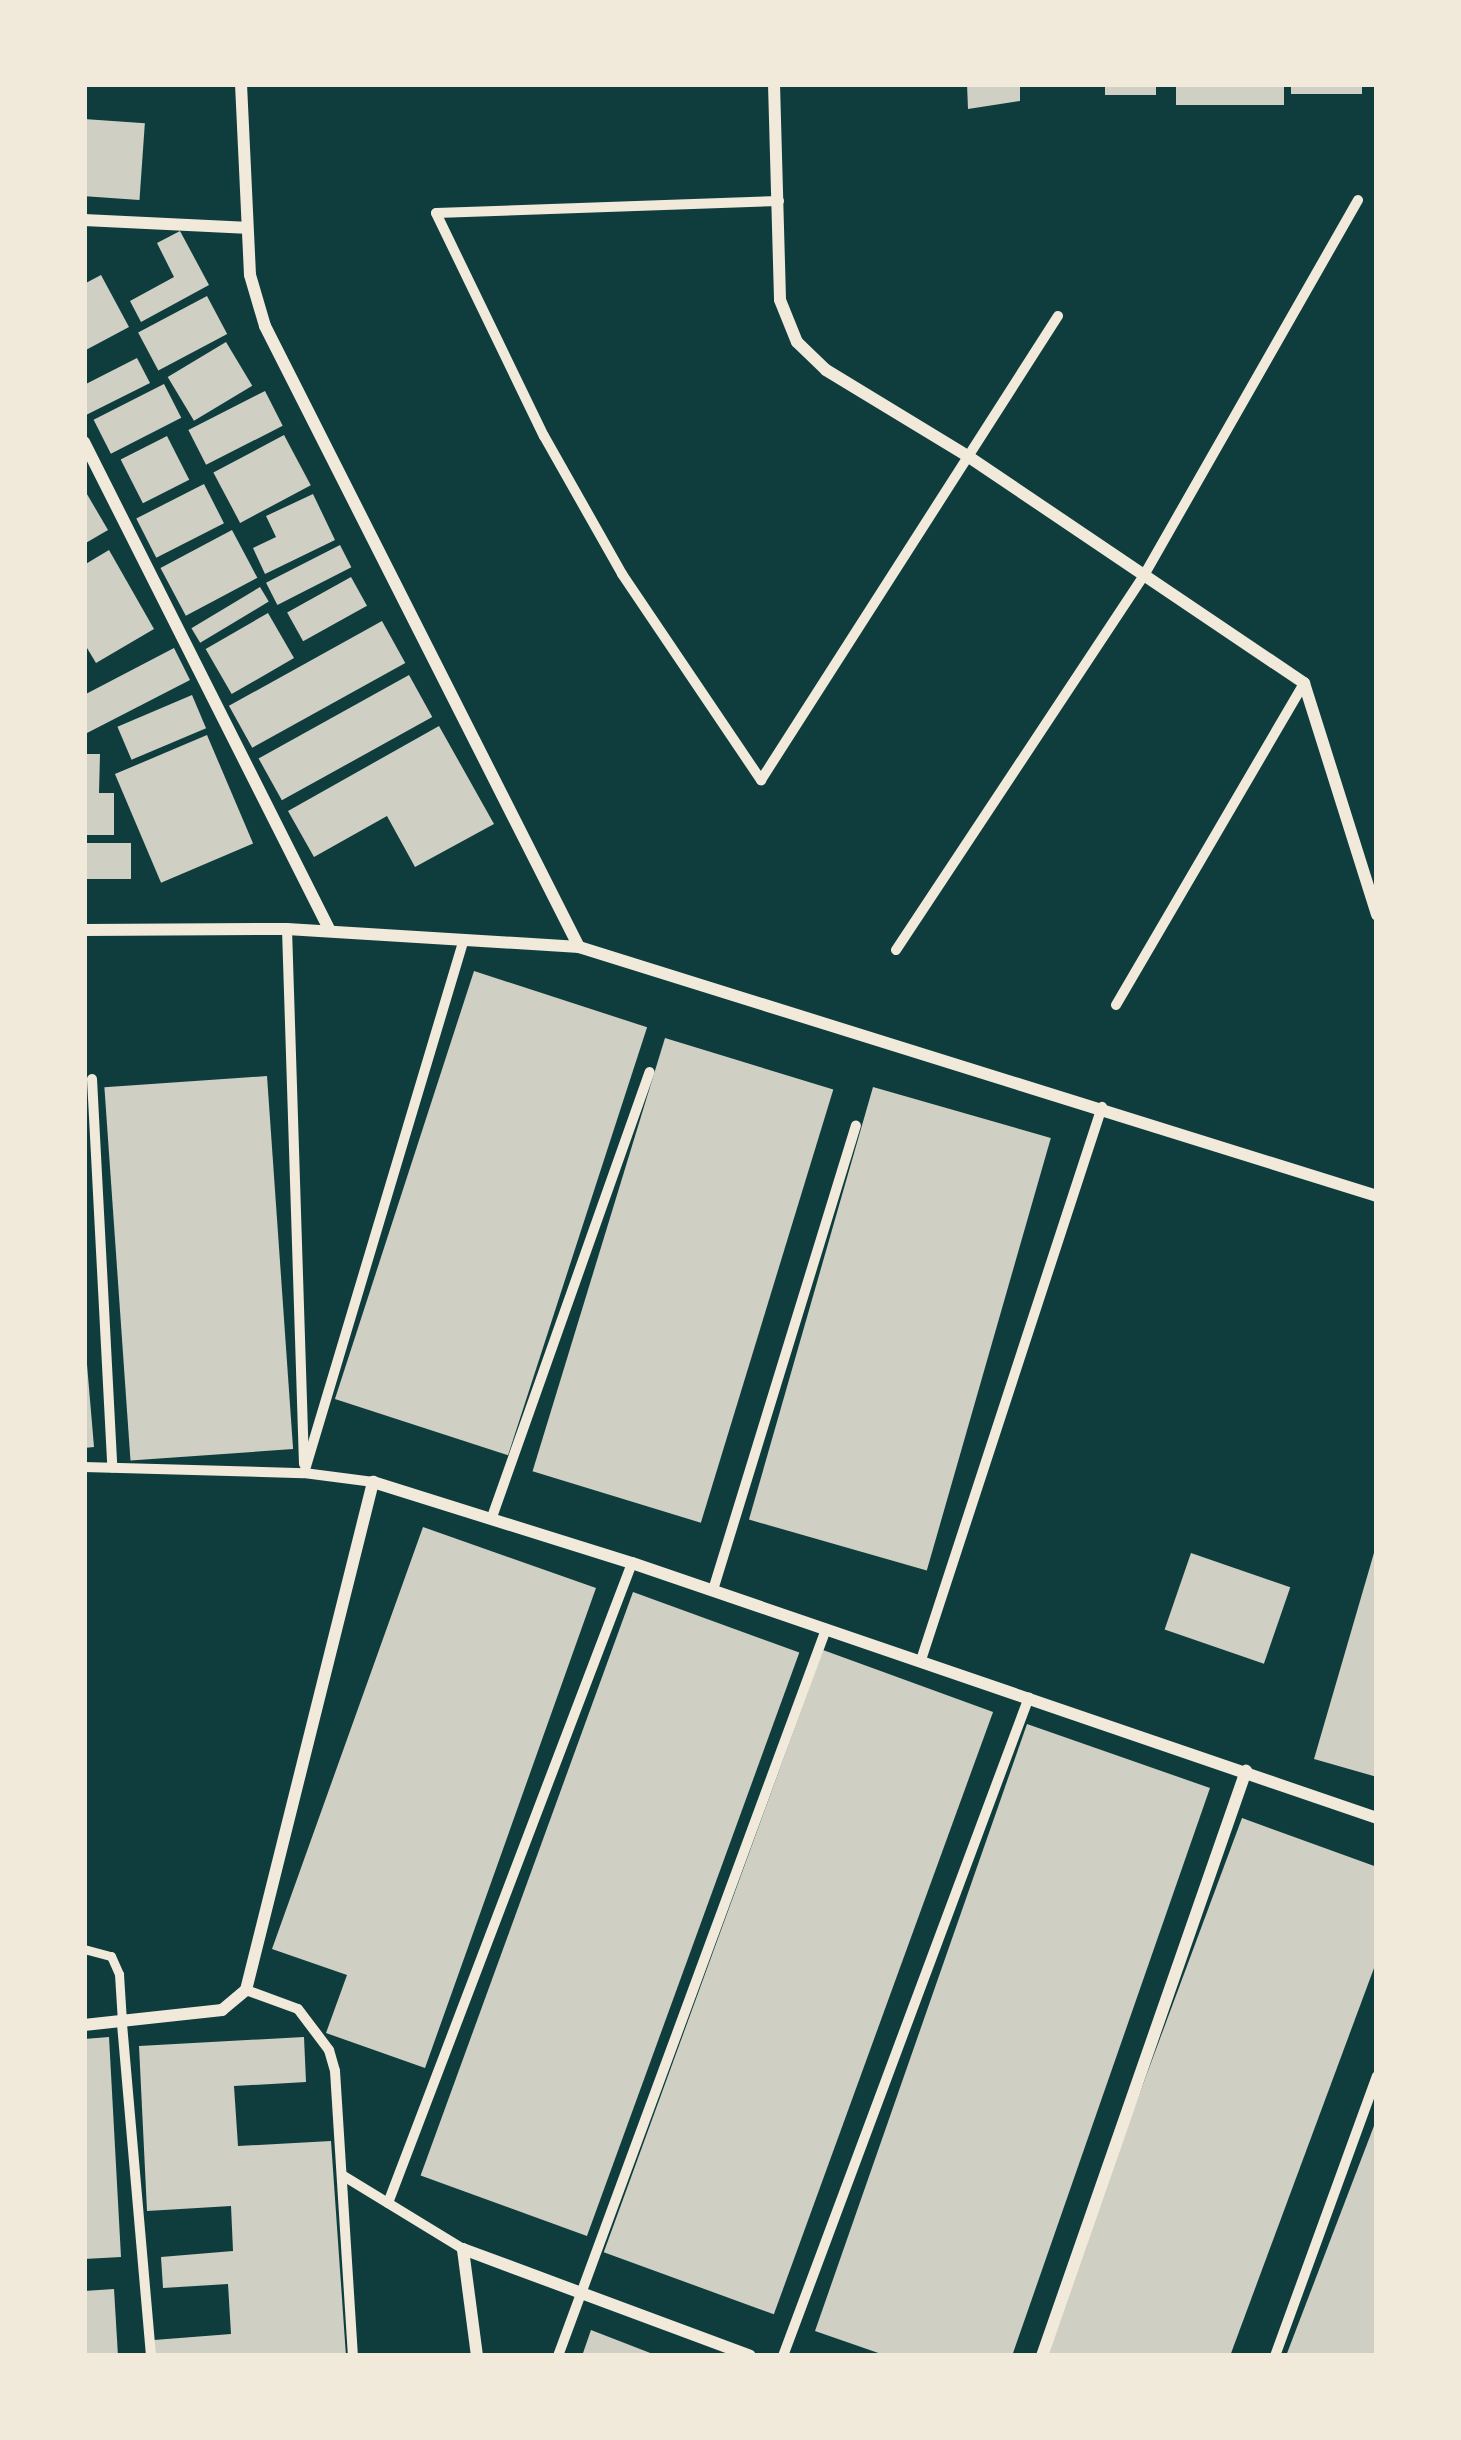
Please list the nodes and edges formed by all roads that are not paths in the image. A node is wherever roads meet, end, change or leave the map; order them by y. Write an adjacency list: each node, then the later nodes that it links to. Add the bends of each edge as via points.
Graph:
1 (242, 84): 6 (street)
2 (774, 84): 4 (street)
3 (1358, 200): 10 (street)
4 (779, 201): 9 (street, via 780,300 797,342 826,370); 9 (street, via 436,213 544,436 622,574 761,780)
5 (84, 220): 6 (street)
6 (245, 227): 18 (street, via 265,326)
7 (1058, 316): 9 (street)
8 (84, 442): 16 (street)
9 (965, 455): 10 (street)
10 (1143, 577): 11 (street); 19 (street)
11 (1304, 683): 12 (street); 20 (street)
12 (1372, 879): 13 (street)
13 (1377, 915)
14 (286, 929): 15 (street); 16 (street); 28 (street)
15 (84, 930)
16 (330, 931): 17 (street)
17 (464, 939): 18 (street); 28 (street)
18 (579, 947): 23 (street)
19 (896, 950)
20 (1116, 1005)
21 (650, 1072): 30 (street)
22 (92, 1079): 27 (street)
23 (1102, 1107): 25 (street); 34 (street)
24 (856, 1125): 32 (street)
25 (1377, 1196)
26 (84, 1467): 27 (street)
27 (112, 1467): 28 (street)
28 (304, 1473): 29 (street)
29 (373, 1482): 30 (street); 39 (street)
30 (492, 1517): 31 (street)
31 (632, 1563): 32 (street); 44 (street)
32 (713, 1591): 33 (street)
33 (826, 1629): 34 (street); 46 (street)
34 (921, 1660): 35 (street)
35 (1029, 1697): 36 (street); 52 (street)
36 (1246, 1771): 37 (street); 53 (street)
37 (1377, 1818)
38 (84, 1949): 40 (lane, via 111,1956)
39 (246, 1990): 40 (street, via 222,2010); 43 (street, via 298,2009 329,2050)
40 (122, 2024): 41 (street); 47 (street)
41 (84, 2025)
42 (1377, 2076): 54 (street)
43 (342, 2175): 44 (street); 48 (street)
44 (388, 2203): 45 (street)
45 (463, 2249): 46 (street); 49 (street)
46 (578, 2293): 50 (street); 51 (street)
47 (151, 2356)
48 (353, 2356)
49 (477, 2356)
50 (558, 2356)
51 (750, 2356)
52 (783, 2356)
53 (1042, 2356)
54 (1275, 2356)

